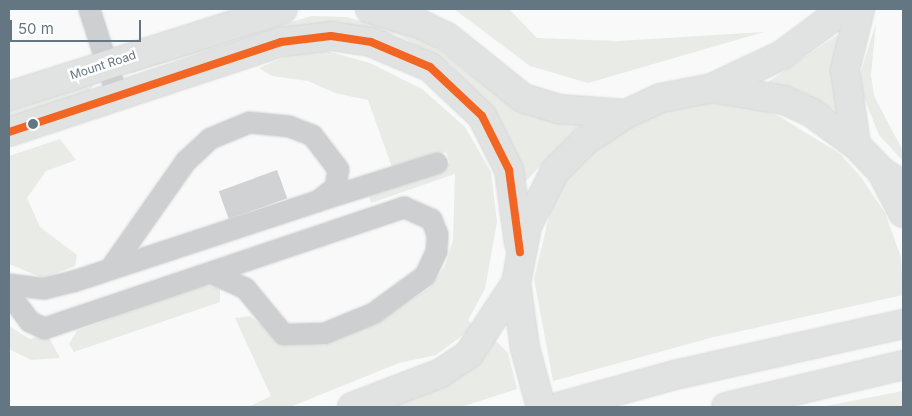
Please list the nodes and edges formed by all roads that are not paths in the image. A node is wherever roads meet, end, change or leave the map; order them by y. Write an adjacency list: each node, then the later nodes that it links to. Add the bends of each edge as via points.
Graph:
1 (89, 9): 6 (street)
2 (283, 9): 6 (main road, Mount Road)
3 (370, 9): 10 (main road, via 418,23 447,37 522,98 559,109)
4 (844, 9): 7 (main road, via 782,55)
5 (860, 9): 12 (main road, via 845,70)
6 (109, 63): 8 (main road, Mount Road); 9 (street)
7 (712, 88): 10 (main road, via 661,98); 12 (main road, via 784,100 811,112)
8 (9, 96)
9 (117, 96): 11 (main road); 17 (main road, via 302,38 350,38 393,49 447,79 473,104 492,132 508,170)
10 (626, 114): 17 (main road, via 585,141 555,171 538,200)
11 (9, 132)
12 (856, 145): 14 (main road)
13 (436, 163): 15 (street)
14 (893, 179): 16 (main road)
15 (317, 201): 18 (street); 18 (street, via 335,187 338,169 330,153 304,132 249,122 210,138 186,160)
16 (903, 212)
17 (520, 252): 20 (main road)
18 (110, 268): 21 (street, via 44,288)
19 (214, 274): 19 (street, via 404,207 431,219 437,234 436,251 425,275 373,313 324,333 284,334 245,288); 22 (street, via 44,328 29,321)
20 (516, 283): 25 (main road, via 468,354 441,373); 26 (main road, via 525,348)
21 (9, 284)
22 (9, 294)
23 (903, 324): 27 (main road, via 680,374)
24 (903, 365): 28 (main road)
25 (352, 407)
26 (541, 407)
27 (558, 407)
28 (726, 407)

